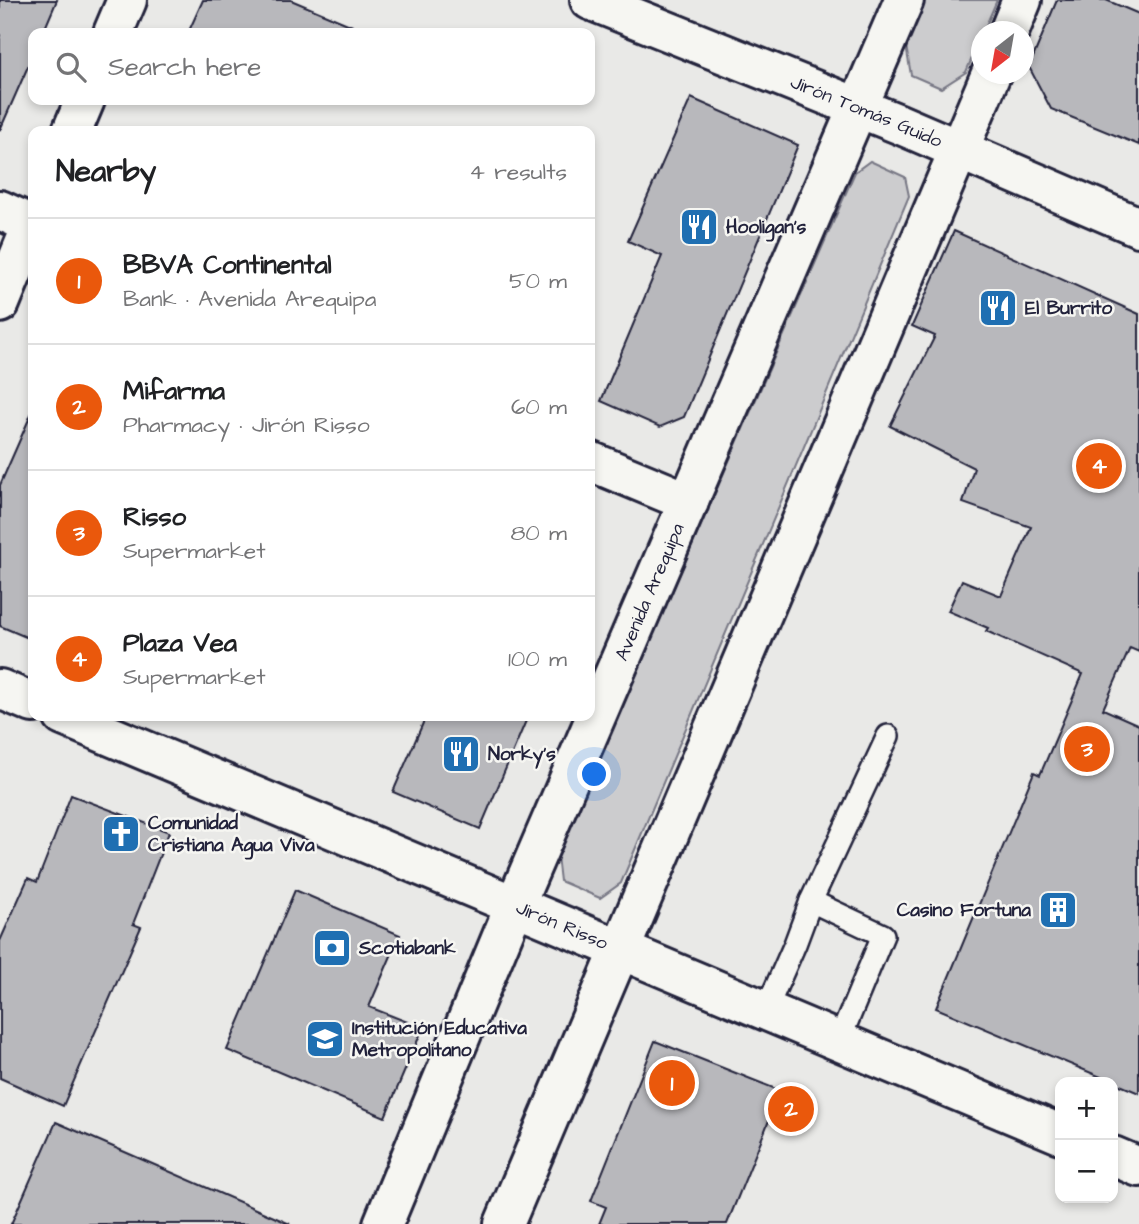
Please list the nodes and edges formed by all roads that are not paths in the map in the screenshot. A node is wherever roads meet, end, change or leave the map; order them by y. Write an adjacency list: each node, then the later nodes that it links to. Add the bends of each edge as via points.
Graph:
1 (127, 0): 6 (main road)
2 (590, 0): 9 (main road, Jirón Tomás Guido)
3 (904, 0): 9 (main road, Avenida Arequipa)
4 (1023, 0): 5 (main road)
5 (1014, 21)
6 (115, 28)
7 (987, 84): 11 (main road)
8 (83, 105): 10 (main road)
9 (859, 109): 11 (main road, Jirón Tomás Guido); 18 (main road, Avenida Arequipa)
10 (74, 126)
11 (958, 149): 14 (main road, Jirón Tomás Guido); 27 (main road)
12 (0, 210): 13 (main road)
13 (28, 222)
14 (1139, 227)
15 (28, 236): 16 (main road)
16 (0, 303)
17 (595, 463): 18 (main road)
18 (689, 502): 21 (main road, Avenida Arequipa)
19 (0, 689): 20 (main road)
20 (28, 701)
21 (595, 720)
22 (75, 721): 26 (main road, Jirón Risso)
23 (594, 721): 26 (main road, Avenida Arequipa)
24 (888, 736): 25 (lane)
25 (811, 901): 28 (lane); 29 (lane, via 883,935)
26 (515, 905): 27 (main road, Jirón Risso); 33 (main road, Avenida Arequipa)
27 (620, 949): 28 (main road, Jirón Risso); 34 (main road)
28 (765, 1010): 29 (main road, Jirón Risso)
29 (839, 1041): 30 (main road, Jirón Risso)
30 (1055, 1132)
31 (1118, 1158): 32 (main road)
32 (1139, 1167)
33 (383, 1224)
34 (504, 1224)

